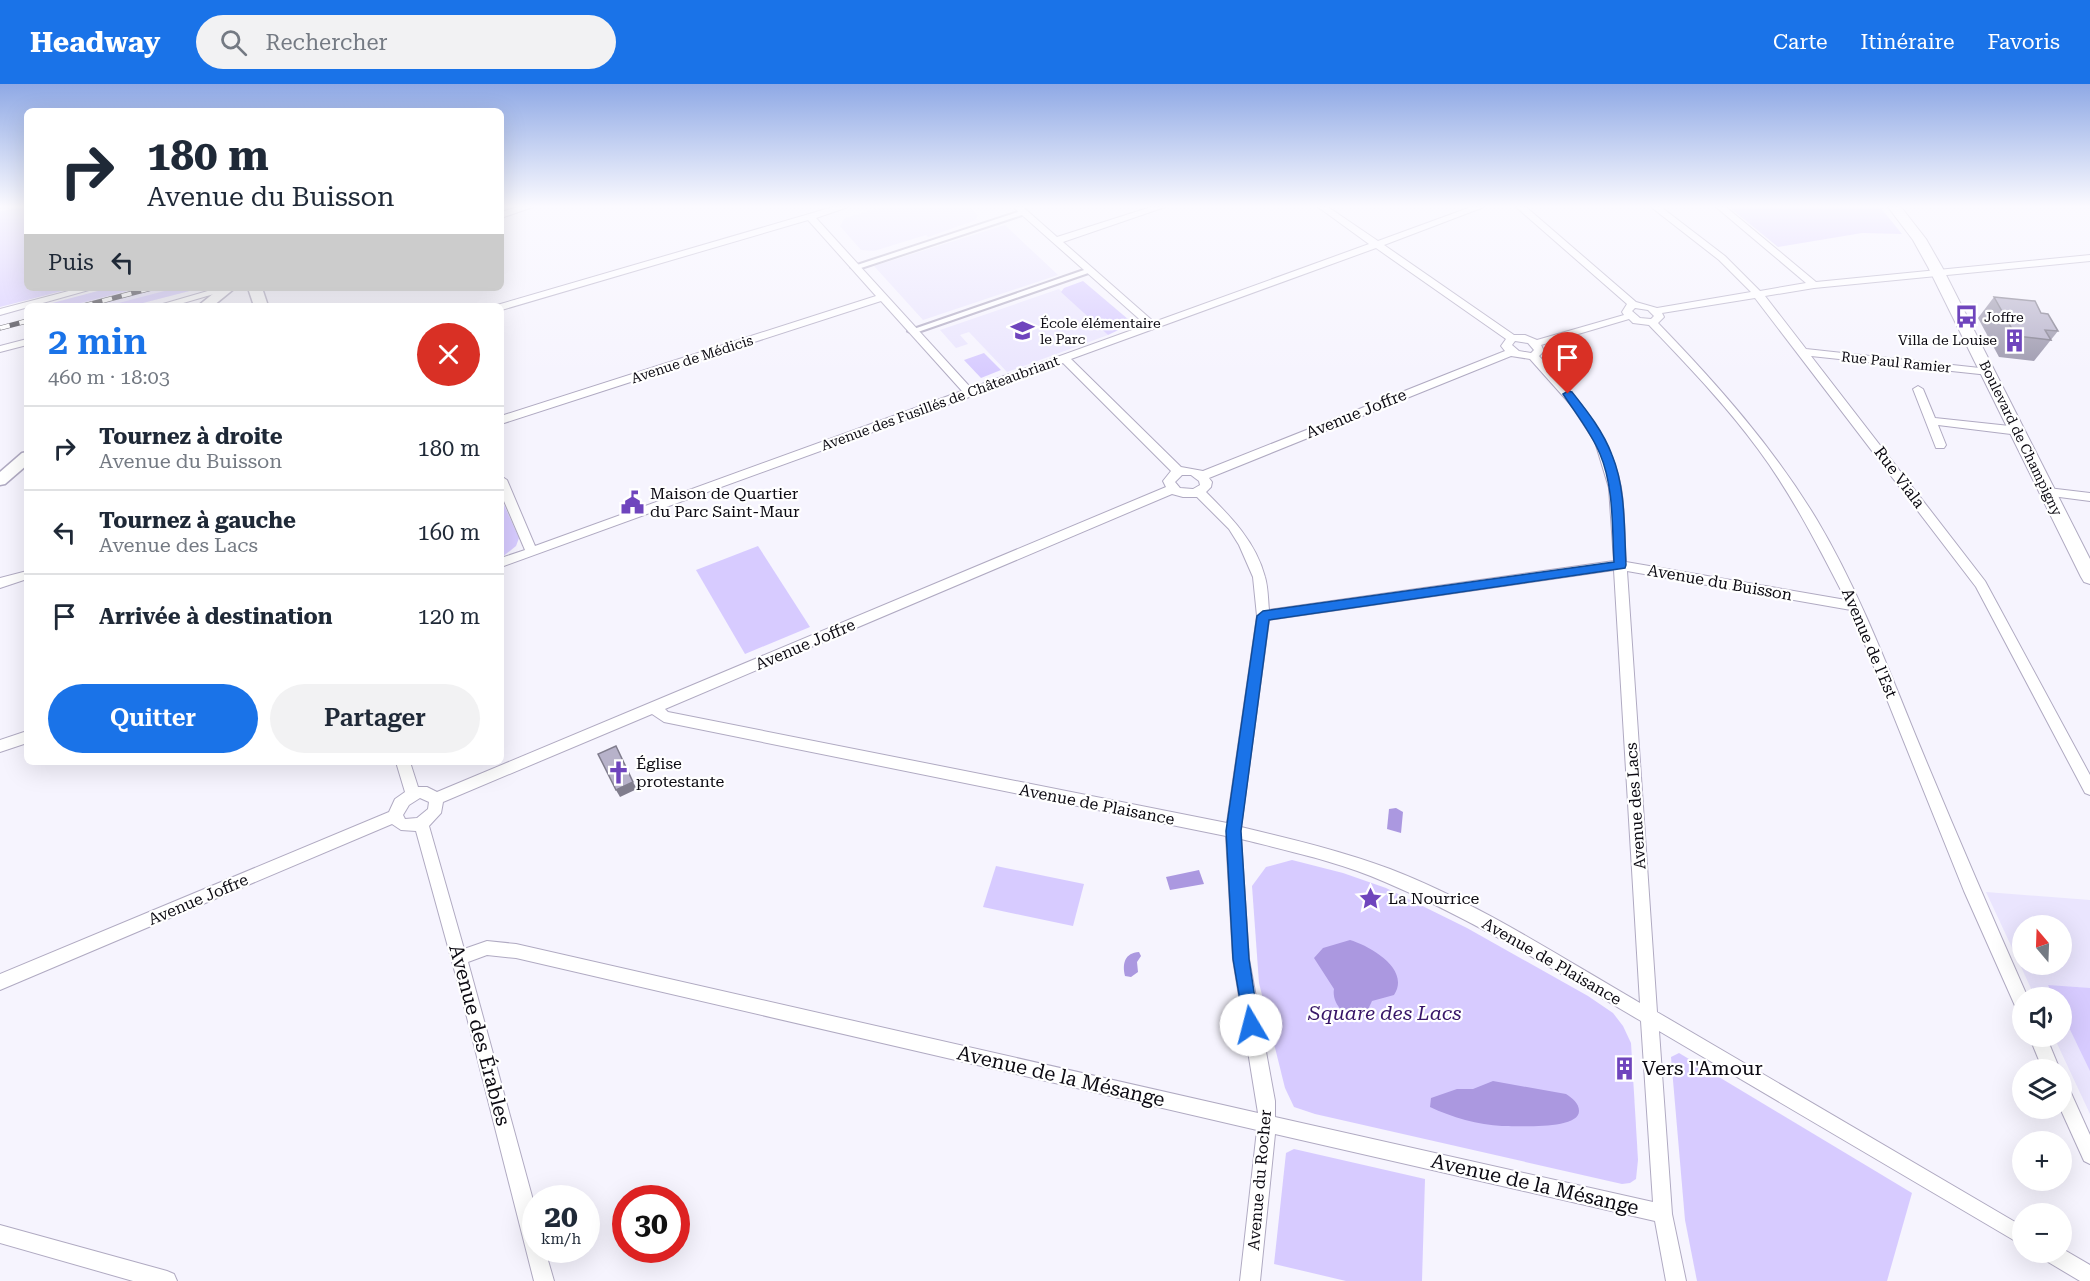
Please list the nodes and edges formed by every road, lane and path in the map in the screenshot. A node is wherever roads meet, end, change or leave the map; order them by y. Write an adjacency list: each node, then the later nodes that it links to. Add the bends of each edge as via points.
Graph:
1 (653, 263): 26 (street)
2 (851, 263): 12 (street)
3 (867, 263): 12 (street)
4 (1081, 263): 13 (street)
5 (1327, 263): 30 (street, Avenue des Fusillés de Châteaubriant)
6 (1403, 263): 32 (street)
7 (1585, 263): 24 (street)
8 (1727, 263): 19 (street, Rue Viala)
9 (1787, 263): 15 (street)
10 (1933, 263): 14 (main road, Boulevard de Champigny)
11 (2034, 263): 14 (street)
12 (855, 267): 20 (street)
13 (1090, 271): 30 (street); 31 (street)
14 (1938, 272): 15 (street); 39 (main road, Boulevard de Champigny)
15 (1814, 285): 19 (street)
16 (79, 291): 21 (street)
17 (216, 291): 22 (street)
18 (223, 291): 23 (street)
19 (1757, 293): 29 (street); 36 (street, Rue Viala)
20 (883, 297): 31 (street); 42 (street, Avenue de Médicis)
21 (34, 303)
22 (172, 303)
23 (209, 303)
24 (1634, 305): 28 (street, via 1626,309); 29 (street, via 1643,305)
25 (24, 306): 27 (street)
26 (504, 306)
27 (0, 312)
28 (1630, 316): 29 (street, via 1643,322); 35 (street)
29 (1654, 316): 61 (street, Avenue de l'Est, via 1762,446 1812,522)
30 (1152, 325): 38 (street, Avenue des Fusillés de Châteaubriant)
31 (912, 331): 41 (street)
32 (1512, 338): 35 (street, via 1524,338); 37 (street, via 1506,346)
33 (24, 343): 34 (street)
34 (0, 349)
35 (1534, 349): 37 (street, via 1522,356); 57 (street, Avenue des Lacs, via 1590,424 1606,455 1615,488)
36 (1804, 351): 39 (street, Rue Paul Ramier); 67 (street, Rue Viala, via 1981,584)
37 (1511, 352): 48 (street, Avenue Joffre)
38 (1063, 357): 41 (street, Avenue des Fusillés de Châteaubriant); 47 (street)
39 (1989, 372): 44 (main road, Boulevard de Champigny)
40 (1918, 389): 43 (street)
41 (969, 392): 55 (street, Avenue des Fusillés de Châteaubriant)
42 (504, 419)
43 (1931, 421): 44 (street); 45 (street)
44 (2019, 431): 53 (main road, Boulevard de Champigny)
45 (1940, 445)
46 (24, 460): 49 (street)
47 (1178, 471): 48 (street); 51 (street, via 1169,481)
48 (1202, 476): 52 (street, via 1206,482)
49 (0, 480)
50 (504, 487): 55 (street)
51 (1173, 489): 52 (street, via 1183,494); 63 (street, Avenue Joffre)
52 (1199, 492): 62 (street, Avenue du Rocher, via 1245,544 1259,577)
53 (2049, 492): 54 (street); 59 (main road, Boulevard de Champigny)
54 (2090, 497)
55 (532, 552): 56 (street, Avenue des Fusillés de Châteaubriant)
56 (504, 562)
57 (1620, 565): 61 (street, Avenue du Buisson); 62 (street, Avenue du Buisson); 76 (street, Avenue des Lacs)
58 (24, 576): 60 (street)
59 (2090, 577)
60 (0, 584)
61 (1856, 606): 75 (street, Avenue de l'Est)
62 (1263, 616): 72 (street, Avenue du Rocher)
63 (655, 708): 69 (street, Avenue Joffre); 72 (street, Avenue de Plaisance, via 664,717)
64 (24, 738): 65 (street)
65 (0, 746)
66 (404, 765): 68 (street)
67 (2090, 789)
68 (413, 794): 69 (street, via 427,793); 70 (street, via 400,804)
69 (436, 799): 71 (street, via 433,815)
70 (395, 816): 71 (street, via 401,824); 74 (street, Avenue Joffre)
71 (421, 823): 73 (street, Avenue des Érables)
72 (1233, 831): 76 (street, Avenue de Plaisance, via 1387,875 1465,911); 78 (street, Avenue du Rocher, via 1241,959)
73 (459, 958): 78 (street, Avenue de la Mésange, via 487,948 516,951); 80 (street, Avenue des Érables)
74 (0, 982)
75 (2015, 987)
76 (1649, 1016): 81 (street, Avenue des Lacs); 82 (street, Avenue de Plaisance)
77 (2072, 1115): 79 (street)
78 (1267, 1123): 81 (street, Avenue de la Mésange); 89 (street, Avenue du Rocher)
79 (2090, 1155)
80 (522, 1196)
81 (1663, 1214): 90 (street, Avenue des Lacs)
82 (2012, 1230)
83 (0, 1234): 87 (street)
84 (540, 1263): 88 (street, Avenue des Érables)
85 (2068, 1263): 86 (street)
86 (2090, 1276)
87 (167, 1281)
88 (544, 1281)
89 (1250, 1281)
90 (1676, 1281)

